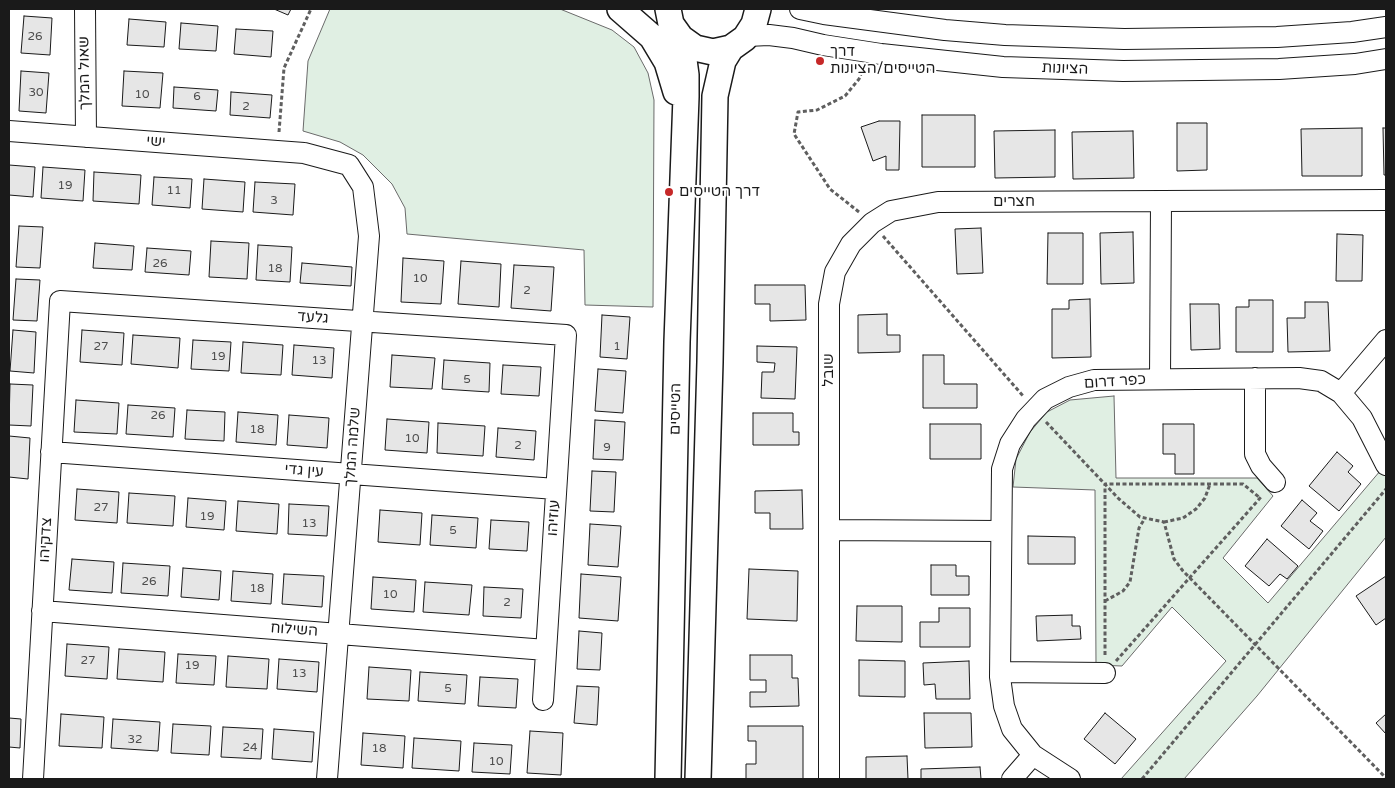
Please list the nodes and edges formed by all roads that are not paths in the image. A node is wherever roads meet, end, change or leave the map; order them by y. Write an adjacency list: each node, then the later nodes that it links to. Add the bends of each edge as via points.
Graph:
1 (85, 9): 12 (street, שאול המלך)
2 (620, 9): 11 (main road, via 652,37 667,62 677,93)
3 (758, 9): 8 (main road, via 754,24)
4 (800, 9): 6 (street, via 945,30 1124,39 1277,37)
5 (664, 11): 7 (main road)
6 (1386, 27)
7 (681, 38): 8 (main road, via 704,51 722,51); 11 (main road, הטייסים, via 686,76)
8 (739, 42): 9 (street, הציונות, via 770,35 942,62 1123,71 1279,69); 41 (main road, via 723,61 715,96)
9 (1386, 59)
10 (9, 131): 12 (street, ישי)
11 (684, 134): 40 (main road, הטייסים)
12 (86, 137): 13 (street, ישי)
13 (304, 153): 18 (street, שלמה המלך, via 349,165 363,187 369,236)
14 (1386, 200): 15 (street, חצרים)
15 (1161, 202): 16 (street, חצרים, via 938,202 891,211); 22 (street)
16 (872, 223): 29 (street, שובל, via 852,244 835,272 829,304)
17 (60, 301): 18 (street, גלעד); 24 (street, צדקיהו)
18 (363, 321): 19 (street, גלעד); 26 (street, שלמה המלך)
19 (566, 335): 28 (street, עוזיהו)
20 (1386, 340): 23 (street)
21 (1254, 378): 22 (street, כפר דרום); 23 (street, כפר דרום, via 1321,381); 27 (street, via 1255,454)
22 (1160, 379): 30 (street, כפר דרום, via 1094,380 1069,387 1045,399 1026,419 1010,444 1002,469)
23 (1341, 393): 25 (street, כפר דרום, via 1362,418)
24 (51, 452): 26 (street, עין גדי); 31 (street, צדקיהו)
25 (1386, 465)
26 (351, 474): 28 (street, עין גדי); 32 (street, שלמה המלך)
27 (1275, 482)
28 (556, 489): 33 (street, עוזיהו)
29 (830, 530): 30 (street); 42 (street, שובל)
30 (1000, 531): 34 (street, כפר דרום)
31 (42, 611): 32 (street, השילוח); 38 (street, צדקיהו)
32 (339, 634): 33 (street, השילוח); 39 (street, שלמה המלך)
33 (546, 650): 36 (street, עוזיהו)
34 (1000, 672): 35 (street); 37 (street, כפר דרום, via 1004,706 1012,730)
35 (1105, 673)
36 (543, 700)
37 (1033, 756): 43 (street); 44 (street, כפר דרום)
38 (33, 779)
39 (328, 779)
40 (668, 779)
41 (698, 779)
42 (829, 779)
43 (1012, 779)
44 (1070, 779)

